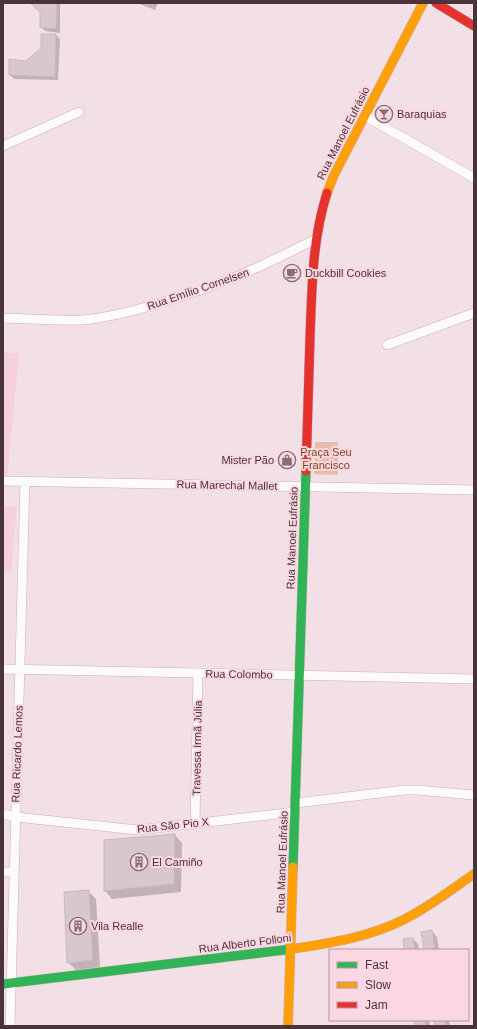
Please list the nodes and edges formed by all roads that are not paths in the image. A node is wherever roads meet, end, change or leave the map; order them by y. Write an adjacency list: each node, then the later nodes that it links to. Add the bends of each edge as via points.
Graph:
1 (423, 3): 5 (street, Rua Manoel Eufrásio)
2 (436, 3): 3 (street)
3 (474, 26)
4 (79, 112): 6 (street)
5 (365, 116): 7 (street); 8 (street, Rua Manoel Eufrásio, via 332,181)
6 (3, 146)
7 (474, 178)
8 (316, 239): 10 (street, Rua Emílio Cornelsen, via 218,284 137,310 82,320); 14 (street, Rua Manoel Eufrásio, via 312,275)
9 (474, 313): 11 (street)
10 (3, 318)
11 (387, 345)
12 (3, 481): 13 (street, Rua Marechal Mallet)
13 (25, 481): 14 (street, Rua Marechal Mallet); 17 (street, Rua Ricardo Lemos)
14 (306, 487): 15 (street, Rua Marechal Mallet); 19 (street, Rua Manoel Eufrásio)
15 (474, 490)
16 (3, 669): 17 (street, Rua Colombo)
17 (20, 670): 18 (street, Rua Colombo); 24 (street, Rua Ricardo Lemos)
18 (198, 673): 19 (street, Rua Colombo); 25 (street, Travessa Irmã Júlia)
19 (300, 675): 20 (street, Rua Colombo); 22 (street, Rua Manoel Eufrásio)
20 (474, 679)
21 (474, 795): 22 (street, Rua São Pio X, via 404,790)
22 (296, 807): 25 (street, Rua São Pio X); 29 (street, Rua Manoel Eufrásio)
23 (3, 814): 24 (street, Rua São Pio X)
24 (16, 818): 25 (street, Rua São Pio X, via 128,829); 27 (street, Rua Ricardo Lemos)
25 (195, 824)
26 (3, 872): 27 (street)
27 (14, 872): 30 (street, Rua Ricardo Lemos)
28 (474, 874): 29 (street, Rua Alberto Folloni, via 426,907 379,930 353,938)
29 (290, 949): 30 (street, Rua Alberto Folloni); 32 (street, Rua Manoel Eufrásio)
30 (7, 984): 31 (street, Rua Ricardo Lemos)
31 (10, 1026)
32 (288, 1026)

